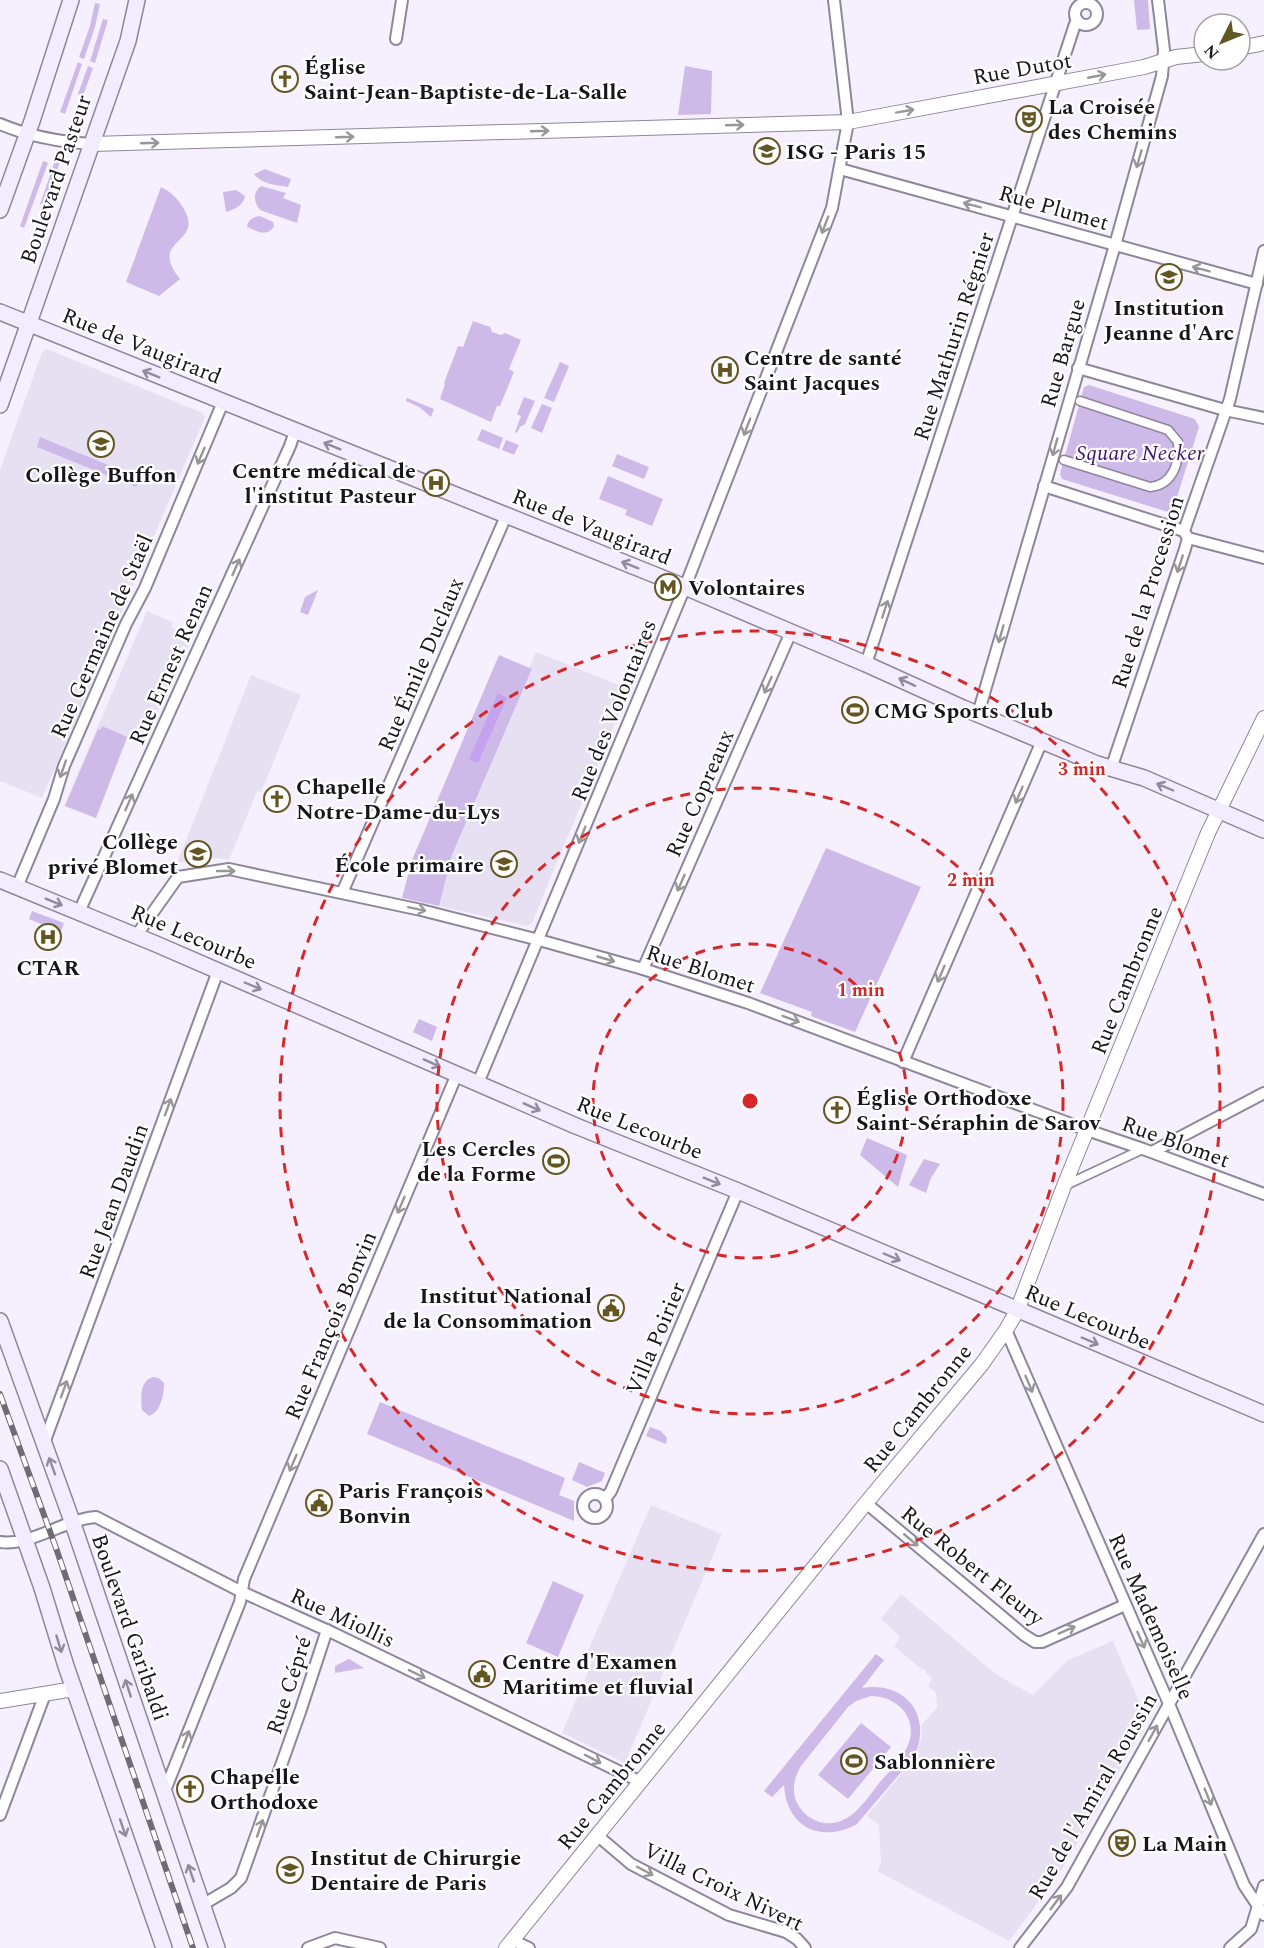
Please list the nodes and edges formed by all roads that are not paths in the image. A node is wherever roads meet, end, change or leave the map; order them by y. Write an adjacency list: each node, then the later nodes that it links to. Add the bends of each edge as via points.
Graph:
1 (137, 0): 14 (main road, Boulevard Pasteur, via 128,41)
2 (402, 0): 7 (street)
3 (834, 0): 11 (street, Rue des Volontaires)
4 (1158, 0): 9 (street, Rue Bargue)
5 (70, 1): 13 (main road, Boulevard Pasteur)
6 (1078, 21): 10 (street, Rue Mathurin Régnier)
7 (396, 39)
8 (1192, 55): 9 (street, Rue Dutot)
9 (1164, 61): 10 (street, Rue Dutot, one-way to 9); 18 (street, Rue Bargue, one-way to 18)
10 (1054, 84): 11 (street, Rue Dutot, one-way to 10); 17 (street, Rue Mathurin Régnier)
11 (848, 122): 14 (street, Rue Dutot, one-way to 11); 15 (street, Rue des Volontaires)
12 (0, 124): 13 (street)
13 (27, 134): 14 (street); 16 (main road, Boulevard Pasteur)
14 (92, 144): 22 (main road, Boulevard Pasteur)
15 (840, 169): 17 (street, Rue Plumet, one-way to 15); 37 (street, Rue des Volontaires, one-way to 37, via 832,208)
16 (0, 210)
17 (1012, 216): 18 (street, Rue Plumet); 39 (street, Rue Mathurin Régnier, one-way to 17)
18 (1115, 245): 20 (street, Rue Plumet, one-way to 18); 23 (street, Rue Bargue)
19 (1264, 251): 20 (street, Rue de la Procession)
20 (1257, 284): 27 (street, Rue de la Procession)
21 (0, 312): 22 (main road, Rue de Vaugirard)
22 (28, 323): 25 (main road, Rue de Vaugirard, one-way to 22); 26 (main road, Boulevard Pasteur)
23 (1078, 368): 27 (street); 33 (street, Rue Bargue, one-way to 33)
24 (1080, 401): 31 (street, via 1168,430 1178,442)
25 (223, 402): 29 (main road, Rue de Vaugirard); 47 (street, Rue Germaine de Staël, one-way to 47, via 146,588 126,624 64,766)
26 (0, 405)
27 (1226, 410): 28 (street); 35 (street, Rue de la Procession)
28 (1264, 418)
29 (295, 431): 34 (main road, Rue de Vaugirard, one-way to 29); 49 (street, Rue Ernest Renan, one-way to 29)
30 (1064, 460): 31 (street, via 1150,487 1164,483)
31 (1176, 464): 32 (street)
32 (1187, 467)
33 (1044, 486): 35 (street); 40 (street, Rue Bargue, one-way to 40)
34 (506, 516): 37 (main road, Rue de Vaugirard, one-way to 34); 48 (street, Rue Émile Duclaux)
35 (1186, 535): 36 (street); 43 (street, Rue de la Procession, one-way to 43)
36 (1264, 558)
37 (685, 587): 38 (main road, Rue de Vaugirard); 51 (street, Rue des Volontaires, one-way to 51)
38 (791, 632): 39 (main road, Rue de Vaugirard); 52 (street, Rue Copreaux, one-way to 52)
39 (866, 664): 40 (main road, Rue de Vaugirard, one-way to 39)
40 (978, 714): 42 (main road, Rue de Vaugirard)
41 (1264, 718): 44 (street, Rue Cambronne)
42 (1042, 741): 43 (main road, Rue de Vaugirard); 54 (street, one-way to 54)
43 (1111, 769): 44 (main road, Rue de Vaugirard, one-way to 43, via 1144,778)
44 (1219, 810): 45 (main road, Rue de Vaugirard); 58 (street, Rue Cambronne)
45 (1264, 830)
46 (0, 880): 47 (main road, Rue Lecourbe)
47 (17, 887): 49 (main road, Rue Lecourbe, one-way to 49)
48 (342, 893): 50 (street, Rue Blomet, one-way to 48, via 178,877 229,869); 51 (street, Rue Blomet, one-way to 51)
49 (79, 912): 50 (main road, Rue Lecourbe)
50 (136, 936): 53 (main road, Rue Lecourbe)
51 (539, 940): 52 (street, Rue Blomet, one-way to 52); 56 (street, Rue des Volontaires)
52 (643, 969): 54 (street, Rue Blomet, one-way to 54, via 748,1003)
53 (218, 971): 55 (main road, Rue Lecourbe, one-way to 55); 67 (street, Rue Jean Daudin, one-way to 53)
54 (903, 1062): 58 (street, Rue Blomet)
55 (457, 1074): 56 (main road, Rue Lecourbe); 75 (street, Rue François Bonvin, one-way to 75, via 244,1579)
56 (478, 1083): 61 (main road, Rue Lecourbe, one-way to 61)
57 (1264, 1093): 59 (street)
58 (1087, 1130): 59 (street, Rue Blomet); 60 (street, Rue Cambronne)
59 (1148, 1150): 60 (street); 62 (street, Rue Blomet)
60 (1064, 1186): 63 (street, Rue Cambronne)
61 (738, 1191): 63 (main road, Rue Lecourbe, one-way to 63); 69 (street, Villa Poirier)
62 (1264, 1194)
63 (1017, 1311): 65 (street, Rue Cambronne); 66 (main road, Rue Lecourbe, one-way to 66)
64 (0, 1321): 67 (main road, Boulevard Garibaldi)
65 (1006, 1330): 70 (street, Rue Cambronne); 76 (street, Rue Mademoiselle, one-way to 76)
66 (1264, 1414)
67 (44, 1443): 71 (main road, Boulevard Garibaldi, one-way to 67)
68 (0, 1470): 72 (main road)
69 (605, 1499)
70 (866, 1503): 76 (street, Rue Robert Fleury, one-way to 76, via 1035,1642); 82 (street, Rue Cambronne)
71 (72, 1521): 72 (street, Rue Miollis); 75 (street, Rue Miollis, via 96,1517); 83 (main road, Boulevard Garibaldi, one-way to 71)
72 (25, 1539): 74 (street, Rue Miollis); 78 (main road, one-way to 78)
73 (1263, 1539): 81 (street, Rue de l'Amiral Roussin)
74 (0, 1542)
75 (242, 1592): 77 (street, Rue Miollis); 83 (street, Rue François Bonvin, one-way to 75)
76 (1125, 1605): 81 (street, Rue Mademoiselle, one-way to 81)
77 (327, 1630): 82 (street, Rue Miollis, one-way to 82); 87 (street, Rue Cépré, one-way to 77, via 241,1878)
78 (74, 1689): 79 (street); 90 (main road, one-way to 90)
79 (45, 1694): 80 (street); 84 (street)
80 (0, 1701)
81 (1169, 1704): 88 (street, Rue Mademoiselle, one-way to 88, via 1244,1885); 96 (street, Rue de l'Amiral Roussin, one-way to 81, via 1067,1887)
82 (641, 1782): 85 (street, Rue Cambronne)
83 (164, 1793): 87 (main road, Boulevard Garibaldi, one-way to 83)
84 (0, 1815)
85 (598, 1836): 89 (street, Rue Cambronne); 95 (street, Villa Croix Nivert, one-way to 95, via 631,1864 729,1915 786,1932)
86 (1264, 1886): 88 (street)
87 (202, 1905): 91 (main road, Boulevard Garibaldi)
88 (1261, 1911): 97 (street, via 1251,1929)
89 (509, 1944): 94 (street)
90 (164, 1948)
91 (218, 1948)
92 (308, 1948): 93 (street, via 335,1938)
93 (380, 1948)
94 (529, 1948)
95 (805, 1948)
96 (1020, 1948)
97 (1230, 1948)

